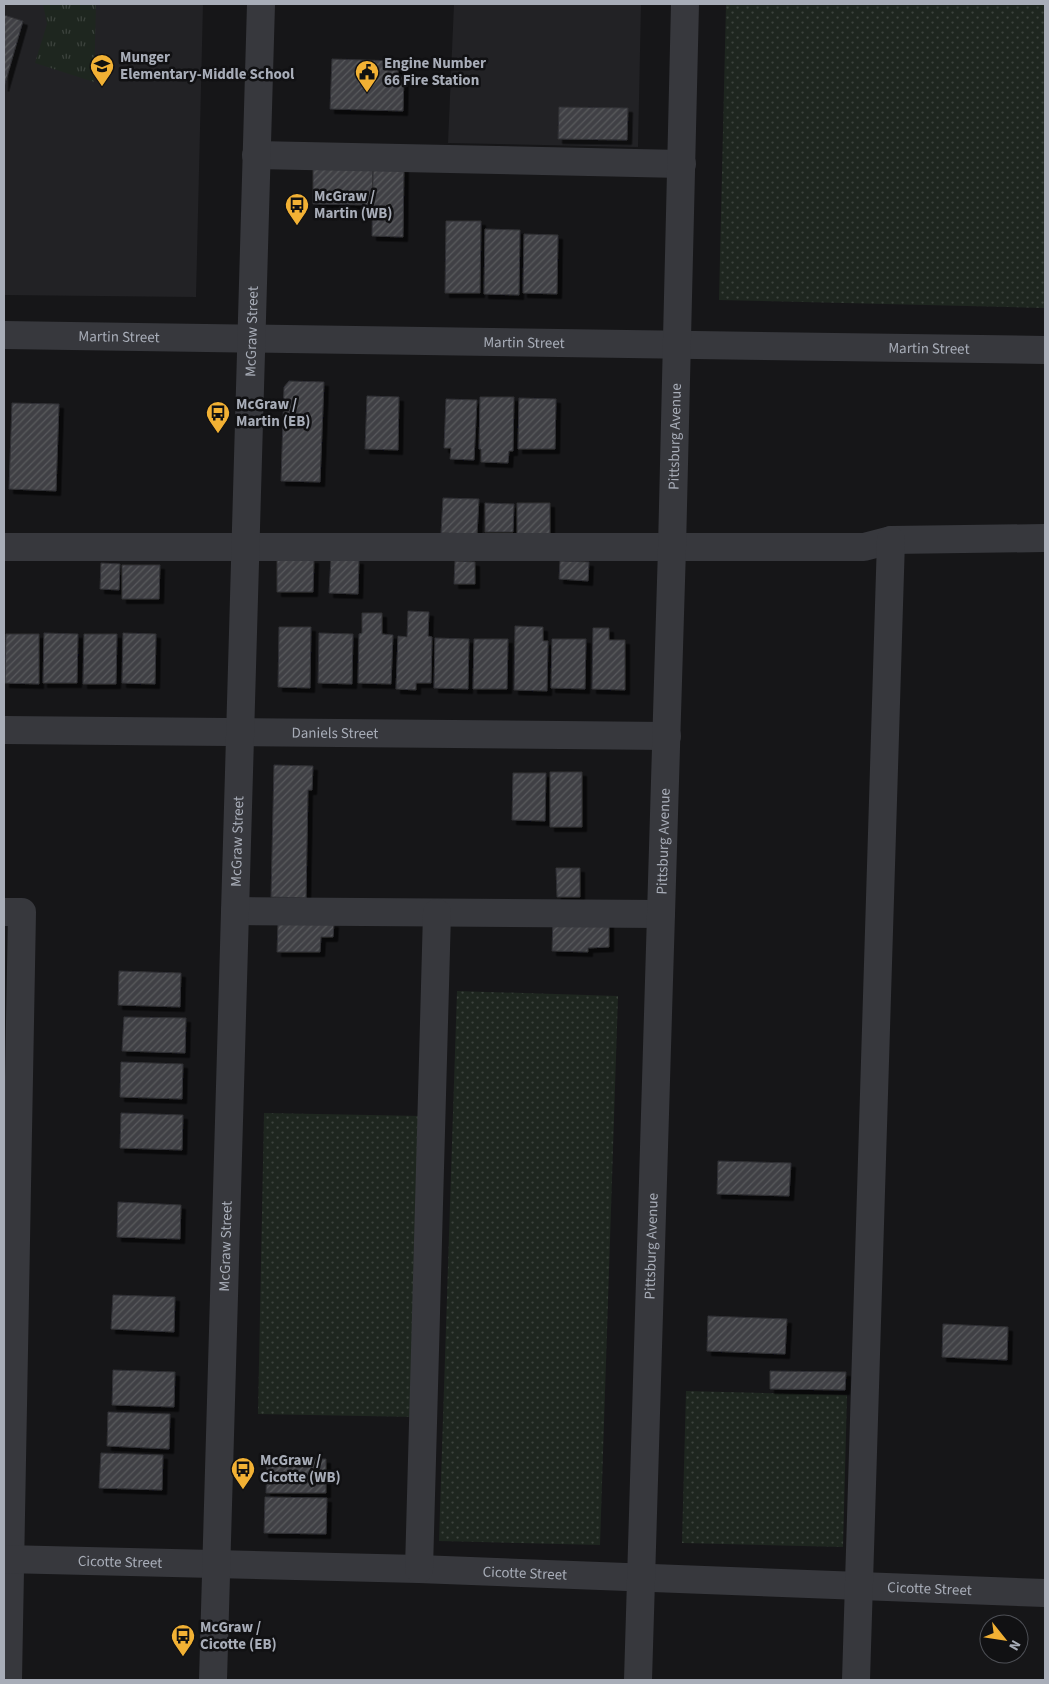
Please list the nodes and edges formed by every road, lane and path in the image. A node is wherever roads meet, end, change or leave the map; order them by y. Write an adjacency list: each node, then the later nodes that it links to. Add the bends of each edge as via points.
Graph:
1 (261, 4): 3 (street, McGraw Street)
2 (685, 4): 4 (street, Pittsburg Avenue)
3 (256, 155): 4 (street); 6 (street, McGraw Street)
4 (682, 164): 7 (street, Pittsburg Avenue)
5 (4, 335): 6 (street, Martin Street)
6 (251, 340): 7 (street, Martin Street); 13 (street, McGraw Street)
7 (676, 345): 8 (street, Martin Street); 12 (street, Pittsburg Avenue)
8 (1045, 350)
9 (1045, 538): 10 (street)
10 (891, 540): 12 (street, via 864,547); 25 (street)
11 (4, 547): 13 (street)
12 (672, 548): 13 (street); 16 (street, Pittsburg Avenue)
13 (245, 549): 15 (street, McGraw Street)
14 (4, 730): 15 (street, Daniels Street)
15 (240, 732): 16 (street, Daniels Street); 17 (street, McGraw Street)
16 (666, 736): 20 (street, Pittsburg Avenue)
17 (235, 911): 19 (street); 22 (street, McGraw Street)
18 (4, 912): 21 (street, via 22,912)
19 (437, 913): 20 (street); 23 (street)
20 (661, 914): 24 (street, Pittsburg Avenue)
21 (8, 1559): 22 (street, Cicotte Street); 27 (street)
22 (216, 1565): 23 (street, Cicotte Street); 28 (street, McGraw Street)
23 (419, 1569): 24 (street, Cicotte Street)
24 (642, 1579): 25 (street, Cicotte Street); 29 (street, Pittsburg Avenue)
25 (860, 1586): 26 (street, Cicotte Street); 30 (street)
26 (1045, 1593)
27 (8, 1680)
28 (213, 1680)
29 (638, 1680)
30 (856, 1680)

